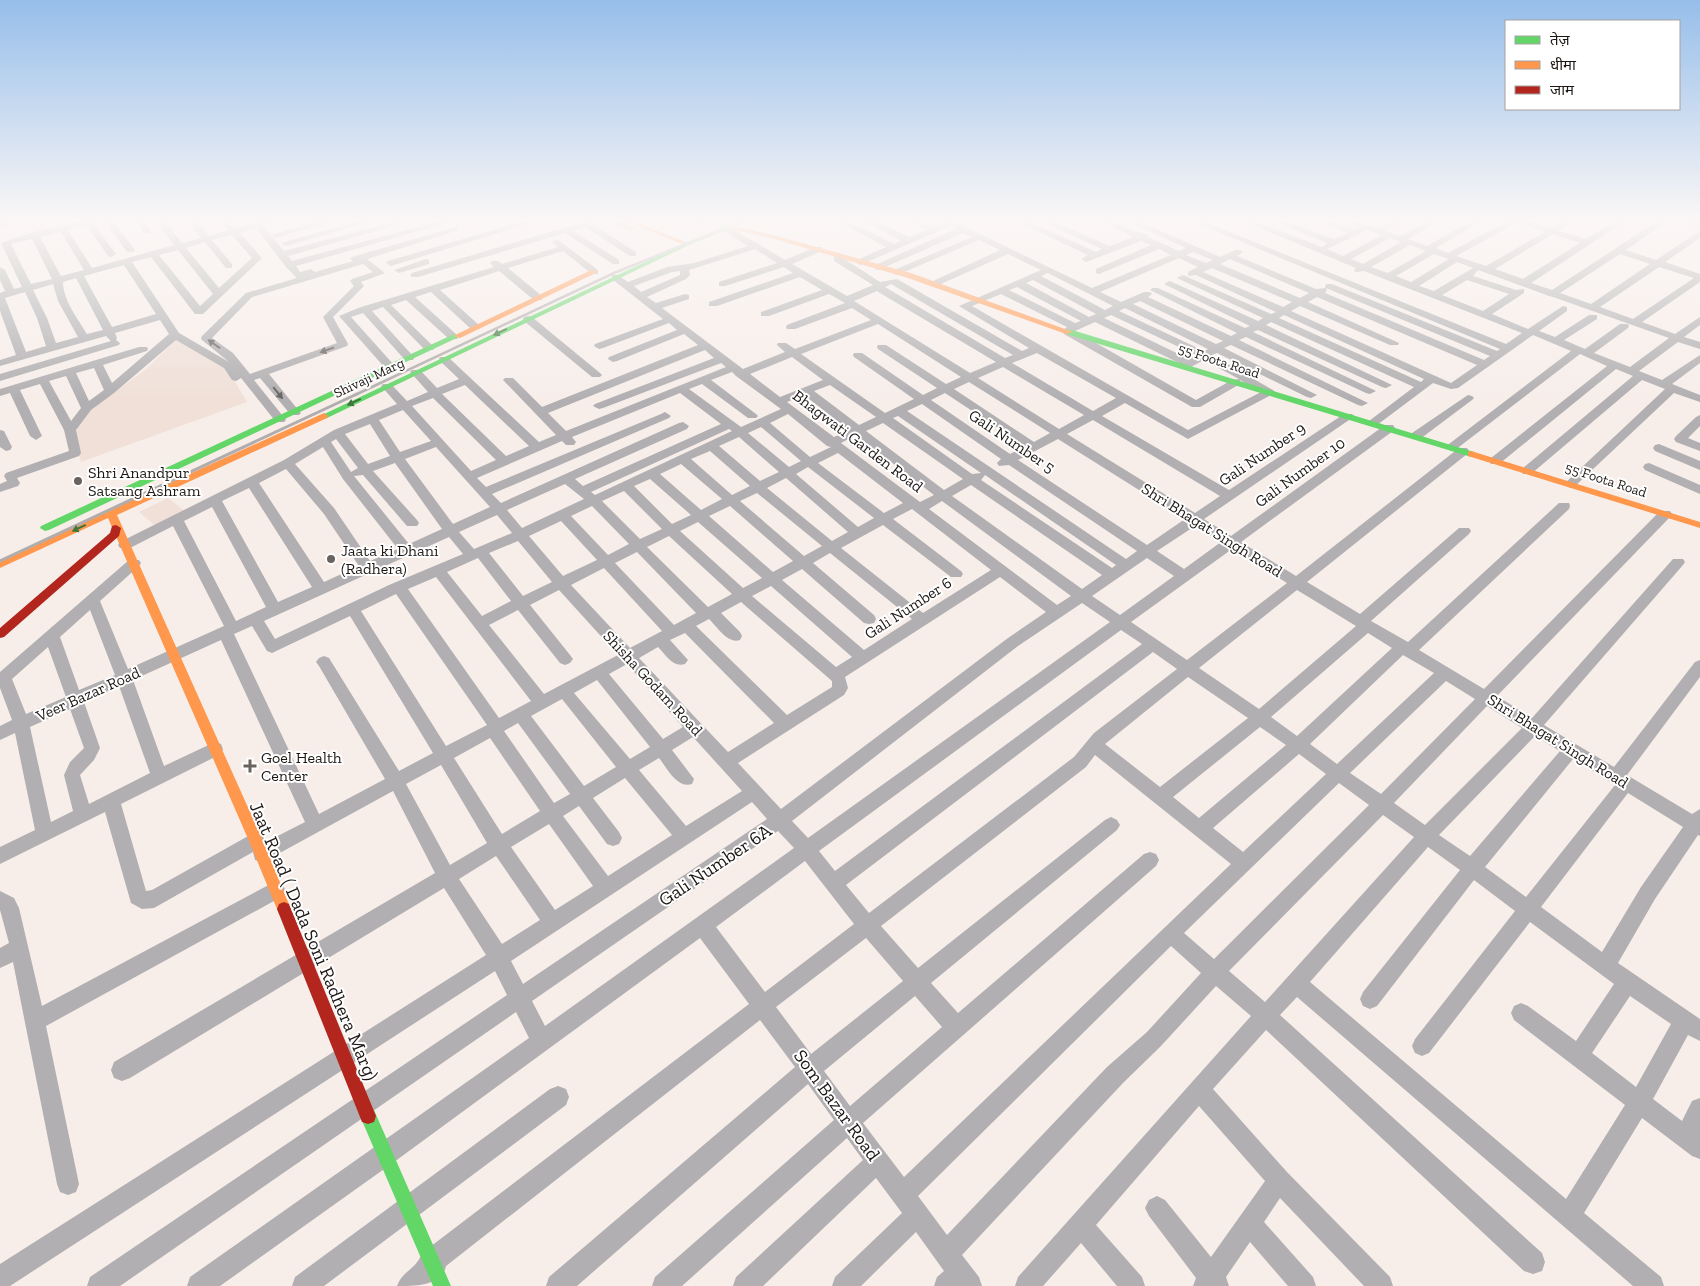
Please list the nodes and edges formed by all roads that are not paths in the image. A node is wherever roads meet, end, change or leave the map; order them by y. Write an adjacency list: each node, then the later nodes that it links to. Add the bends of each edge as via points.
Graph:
1 (5, 280): 62 (street)
2 (24, 280): 56 (street)
3 (58, 280): 56 (street); 112 (street, via 61,295)
4 (82, 280): 102 (street)
5 (139, 280): 89 (street)
6 (174, 280): 64 (street, via 199,312)
7 (206, 280): 64 (street)
8 (233, 280): 64 (street)
9 (300, 280): 161 (street, one-way to 9, via 229,355 206,338 249,295)
10 (358, 280): 156 (street, one-way to 156, via 354,281 359,286 328,317 343,344)
11 (458, 280): 57 (street)
12 (516, 280): 72 (street)
13 (577, 280): 72 (main road, Shivaji Marg)
14 (611, 280): 92 (main road, Shivaji Marg)
15 (618, 280): 52 (street, Bhagwati Garden Road)
16 (641, 280): 52 (street)
17 (676, 280): 69 (street)
18 (734, 280): 48 (street)
19 (781, 280): 77 (street)
20 (813, 280): 58 (street, Shri Bhagat Singh Road)
21 (871, 280): 55 (street)
22 (892, 280): 55 (street)
23 (906, 280): 134 (street)
24 (917, 280): 49 (main road, 55 Foota Road)
25 (943, 280): 49 (street)
26 (1024, 280): 47 (street)
27 (1040, 280): 83 (street)
28 (1068, 280): 61 (street)
29 (1120, 280): 61 (street)
30 (1178, 280): 50 (street)
31 (1187, 280): 90 (street)
32 (1213, 280): 84 (street)
33 (1253, 280): 76 (street)
34 (1275, 280): 63 (street)
35 (1315, 280): 53 (street)
36 (1341, 280): 53 (street); 91 (street)
37 (1367, 280): 85 (street)
38 (1396, 280): 54 (street)
39 (1421, 280): 54 (street)
40 (1459, 280): 67 (street)
41 (1476, 280): 65 (street)
42 (1515, 280): 51 (street)
43 (1533, 280): 51 (street)
44 (1573, 280): 66 (street)
45 (1634, 280): 86 (street)
46 (1695, 280): 96 (street)
47 (1018, 283): 59 (street); 83 (street)
48 (722, 284)
49 (934, 284): 73 (main road, 55 Foota Road)
50 (1169, 284): 60 (street); 98 (street)
51 (1527, 284): 65 (street); 66 (street)
52 (626, 286): 69 (street, Bhagwati Garden Road)
53 (1330, 286): 63 (street); 97 (street)
54 (1412, 286): 67 (street)
55 (879, 287): 74 (street); 146 (street)
56 (28, 288): 62 (street); 122 (street)
57 (432, 288): 68 (street); 99 (street)
58 (831, 290): 74 (street, Shri Bhagat Singh Road); 87 (street)
59 (1001, 290): 73 (street); 101 (street)
60 (1155, 290): 71 (street); 106 (street)
61 (1092, 292): 83 (street)
62 (11, 293): 79 (street)
63 (1317, 293): 76 (street); 104 (street)
64 (218, 294)
65 (1516, 294): 88 (street)
66 (1552, 294): 86 (street)
67 (1435, 295): 78 (street)
68 (408, 296): 75 (street); 110 (street)
69 (640, 296): 80 (street, Bhagwati Garden Road)
70 (685, 297): 80 (street)
71 (1140, 297): 83 (street); 113 (street)
72 (538, 298): 99 (main road, Shivaji Marg)
73 (981, 299): 101 (main road, 55 Foota Road); 125 (street, via 964,306)
74 (850, 302): 94 (street, Shri Bhagat Singh Road); 100 (street)
75 (384, 303): 81 (street); 124 (street)
76 (1299, 303): 84 (street); 117 (street)
77 (713, 304)
78 (1457, 304): 85 (street); 88 (street)
79 (1, 306): 107 (street)
80 (652, 307): 93 (street, Bhagwati Garden Road)
81 (365, 309): 139 (street); 151 (street, via 344,317)
82 (1563, 309): 105 (street)
83 (1108, 312): 101 (street); 126 (street); 135 (street); 149 (street)
84 (1283, 312): 90 (street); 132 (street)
85 (1444, 312): 91 (street); 114 (street)
86 (1593, 312): 96 (street); 115 (street)
87 (765, 314)
88 (1484, 315): 105 (street)
89 (162, 316): 102 (street); 108 (street)
90 (1272, 318): 98 (street); 144 (street)
91 (1434, 318): 97 (street); 127 (street)
92 (528, 319): 142 (main road, Shivaji Marg, one-way to 142); 159 (street)
93 (669, 320): 103 (street, Bhagwati Garden Road); 119 (street)
94 (879, 320): 131 (street); 162 (street, Shri Bhagat Singh Road)
95 (1700, 320): 111 (street)
96 (1629, 324): 111 (street); 129 (street)
97 (1422, 325): 104 (street); 136 (street)
98 (1258, 326): 106 (street); 152 (street)
99 (475, 327): 110 (main road, Shivaji Marg)
100 (791, 327)
101 (1071, 329): 149 (main road, 55 Foota Road); 170 (street, via 1196,405)
102 (109, 331): 112 (street); 116 (street)
103 (683, 331): 120 (street, Bhagwati Garden Road); 140 (street)
104 (1410, 332): 117 (street); 147 (street)
105 (1530, 332): 114 (street); 115 (street)
106 (1244, 333): 113 (street); 163 (street)
107 (12, 334): 109 (street); 137 (street)
108 (175, 335): 158 (street); 205 (street, via 228,366)
109 (0, 337)
110 (453, 337): 124 (main road, Shivaji Marg)
111 (1677, 337): 121 (street); 157 (street)
112 (84, 338): 122 (street)
113 (1230, 341): 126 (street); 173 (street)
114 (1517, 341): 127 (street)
115 (1556, 341): 129 (street)
116 (115, 343): 130 (street); 138 (street)
117 (1394, 343): 132 (street)
118 (782, 345): 131 (street)
119 (599, 346)
120 (704, 346): 143 (street, Bhagwati Garden Road); 196 (street)
121 (1700, 346)
122 (52, 347): 137 (street)
123 (882, 347): 178 (street)
124 (429, 348): 139 (main road, Shivaji Marg)
125 (1039, 348): 134 (street); 186 (street)
126 (1217, 348): 135 (street); 187 (street)
127 (1507, 348): 136 (street)
128 (143, 349): 138 (street)
129 (1583, 352): 150 (street); 228 (street)
130 (81, 353): 148 (street); 160 (street)
131 (794, 353): 153 (street); 169 (street)
132 (1376, 354): 144 (street); 164 (street)
133 (858, 355): 189 (street, Gali Number 5)
134 (1022, 355): 146 (street)
135 (1204, 355): 149 (street); 182 (street)
136 (1497, 355): 147 (street)
137 (22, 356): 145 (street)
138 (122, 356): 148 (street); 158 (street)
139 (409, 358): 151 (main road, Shivaji Marg)
140 (613, 358)
141 (1700, 358): 175 (street)
142 (444, 359): 155 (main road, Shivaji Marg); 166 (street)
143 (720, 359): 153 (street, Bhagwati Garden Road); 192 (street)
144 (1365, 361): 152 (street); 174 (street)
145 (0, 362)
146 (1003, 364): 162 (street); 199 (street)
147 (1484, 364): 164 (street, via 1454,386)
148 (92, 365): 154 (street); 179 (street)
149 (1187, 365): 170 (main road, 55 Foota Road)
150 (1615, 365): 157 (street); 236 (street)
151 (390, 367): 195 (main road, Shivaji Marg)
152 (1352, 369): 163 (street); 171 (street)
153 (736, 371): 168 (street); 193 (street, Bhagwati Garden Road)
154 (70, 372): 165 (street); 194 (street)
155 (416, 372): 172 (main road, Shivaji Marg); 184 (street)
156 (262, 373): 161 (street); 195 (street, one-way to 195)
157 (1637, 373): 175 (street); 244 (street)
158 (130, 374): 179 (street)
159 (596, 375)
160 (0, 378)
161 (249, 378): 205 (street)
162 (970, 378): 178 (street); 213 (street, Shri Bhagat Singh Road)
163 (1339, 378): 173 (street); 181 (street)
164 (1434, 379): 174 (street)
165 (43, 380): 176 (street); 210 (street)
166 (466, 380): 184 (street); 224 (street)
167 (509, 380): 196 (street)
168 (704, 380): 177 (street); 202 (street)
169 (832, 380): 180 (street); 201 (street)
170 (1236, 382): 182 (main road, 55 Foota Road)
171 (1386, 385)
172 (387, 386): 191 (street, Shisha Godam Road); 229 (main road, Shivaji Marg, one-way to 229)
173 (1325, 386): 187 (street); 190 (street)
174 (1421, 386): 206 (street)
175 (1669, 386): 185 (street); 253 (street)
176 (14, 389): 183 (street); 215 (street)
177 (682, 389): 208 (street); 216 (street)
178 (945, 390): 189 (street); 225 (street)
179 (110, 391): 194 (street)
180 (806, 391): 193 (street); 211 (street)
181 (1370, 391)
182 (1269, 392): 186 (street, via 1188,435); 187 (main road, 55 Foota Road)
183 (0, 393)
184 (435, 393): 191 (street); 235 (street)
185 (1697, 394)
186 (1126, 398): 199 (street)
187 (1306, 398): 200 (main road, 55 Foota Road)
188 (1468, 398): 217 (street)
189 (923, 400): 197 (street); 234 (street, Gali Number 5)
190 (1362, 403)
191 (405, 406): 204 (street); 220 (street, Shisha Godam Road)
192 (599, 406)
193 (782, 406): 202 (street); 222 (street, Bhagwati Garden Road)
194 (87, 408): 210 (street)
195 (294, 412): 205 (main road, Shivaji Marg)
196 (541, 412): 216 (street)
197 (899, 412): 201 (street); 245 (street)
198 (665, 416): 230 (street)
199 (1091, 416): 213 (street); 261 (street)
200 (1348, 416): 206 (main road, 55 Foota Road); 261 (street, Gali Number 9)
201 (884, 418): 211 (street); 251 (street)
202 (757, 419): 208 (street); 237 (street)
203 (1700, 419): 226 (street, via 1680,439)
204 (373, 420): 212 (street); 232 (street)
205 (276, 421): 219 (main road, Shivaji Marg)
206 (1373, 423): 209 (main road, 55 Foota Road)
207 (683, 426): 240 (street, Veer Bazar Road)
208 (735, 428): 221 (street); 247 (street); 258 (street)
209 (1389, 428): 217 (main road, 55 Foota Road); 284 (street, Gali Number 10)
210 (70, 430): 256 (street, via 75,453 10,476 14,483)
211 (856, 431): 222 (street); 260 (street)
212 (338, 433): 218 (street); 243 (street)
213 (1059, 433): 225 (street); 274 (street, Shri Bhagat Singh Road)
214 (0, 434): 223 (street)
215 (36, 436)
216 (564, 436): 224 (street); 230 (street)
217 (1416, 436): 228 (main road, 55 Foota Road)
218 (324, 440): 238 (street); 248 (street)
219 (232, 442): 229 (main road); 231 (main road, Shivaji Marg)
220 (437, 443): 232 (street); 249 (street, Shisha Godam Road)
221 (711, 445): 233 (street); 255 (street)
222 (834, 446): 237 (street); 265 (street, Bhagwati Garden Road)
223 (6, 447)
224 (537, 447): 235 (street)
225 (1034, 447): 234 (street)
226 (1700, 447)
227 (1659, 448): 241 (street)
228 (1457, 449): 236 (main road, 55 Foota Road); 304 (street)
229 (250, 450): 239 (main road, Shivaji Marg)
230 (581, 452): 240 (street); 259 (street)
231 (201, 456): 239 (main road); 282 (main road, Shivaji Marg)
232 (396, 458): 243 (street); 279 (street)
233 (683, 458): 246 (street); 264 (street)
234 (1010, 460): 245 (street); 289 (street, Gali Number 5)
235 (504, 461): 249 (street)
236 (1495, 461): 244 (main road, 55 Foota Road)
237 (809, 462): 247 (street); 273 (street)
238 (288, 463): 252 (street); 297 (street, via 329,511)
239 (218, 464): 268 (main road, Shivaji Marg)
240 (595, 465): 250 (street, Veer Bazar Road)
241 (1700, 466)
242 (1649, 467): 257 (street)
243 (365, 469): 248 (street); 275 (street)
244 (1527, 471): 253 (main road, 55 Foota Road)
245 (987, 472): 251 (street); 296 (street)
246 (651, 473): 254 (street); 271 (street)
247 (786, 473): 255 (street); 280 (street)
248 (347, 476): 288 (street)
249 (468, 477): 259 (street, Shisha Godam Road)
250 (566, 478): 258 (street); 267 (street, Veer Bazar Road)
251 (972, 480): 260 (street); 301 (street)
252 (251, 481): 262 (street); 307 (street)
253 (1570, 484): 270 (main road, 55 Foota Road)
254 (625, 486): 263 (street); 278 (street)
255 (758, 487): 264 (street); 287 (street)
256 (0, 488)
257 (1700, 490)
258 (582, 491): 263 (street)
259 (483, 493): 267 (street, Shisha Godam Road)
260 (942, 495): 265 (street); 309 (street)
261 (1229, 496): 274 (street, Gali Number 9)
262 (214, 499): 272 (street); 313 (street)
263 (593, 500): 269 (street); 286 (street)
264 (731, 500): 271 (street); 292 (street)
265 (914, 506): 273 (street); 299 (street, Bhagwati Garden Road)
266 (1564, 506): 328 (street)
267 (498, 508): 279 (street, Veer Bazar Road); 283 (street, Shisha Godam Road)
268 (111, 514): 277 (main road, Jaat Road ( Dada Soni Radhera Marg)); 295 (main road, Shivaji Marg, one-way to 295)
269 (563, 514): 283 (street); 291 (street)
270 (1665, 514): 276 (main road, 55 Foota Road); 343 (street)
271 (699, 516): 278 (street); 303 (street)
272 (176, 519): 285 (street); 322 (street)
273 (882, 519): 280 (street); 300 (street)
274 (1195, 520): 284 (street, Shri Bhagat Singh Road); 289 (street)
275 (412, 524)
276 (1700, 526)
277 (116, 528): 285 (main road, Jaat Road ( Dada Soni Radhera Marg)); 324 (main road, via 115,534)
278 (669, 530): 286 (street); 308 (street)
279 (450, 531): 288 (street, Veer Bazar Road); 290 (street)
280 (857, 532): 287 (street)
281 (1464, 532): 320 (street)
282 (35, 533)
283 (519, 535): 290 (street); 305 (street, Shisha Godam Road)
284 (1230, 542): 302 (street, Gali Number 10); 304 (street, Shri Bhagat Singh Road)
285 (126, 545): 294 (main road, Jaat Road ( Dada Soni Radhera Marg))
286 (638, 545): 291 (street); 314 (street)
287 (830, 547): 292 (street); 318 (street)
288 (407, 551): 297 (street, Veer Bazar Road)
289 (1148, 552): 296 (street); 302 (street, Gali Number 5)
290 (476, 554): 298 (street); 311 (street)
291 (607, 561): 305 (street); 323 (street)
292 (802, 562): 303 (street); 317 (street)
293 (1678, 562): 350 (street)
294 (134, 563): 310 (street); 329 (main road, Jaat Road ( Dada Soni Radhera Marg))
295 (0, 564)
296 (1127, 566): 301 (street)
297 (368, 568): 307 (street, Veer Bazar Road)
298 (438, 570): 306 (street); 321 (street)
299 (1000, 571): 315 (street, Bhagwati Garden Road); 318 (street, Gali Number 6)
300 (956, 574)
301 (1113, 576): 309 (street)
302 (1184, 576): 319 (street, Gali Number 10)
303 (773, 578): 308 (street); 331 (street)
304 (1295, 582): 320 (street, Shri Bhagat Singh Road); 336 (street)
305 (561, 583): 311 (street); 330 (street, Shisha Godam Road)
306 (399, 587): 312 (street); 351 (street)
307 (322, 588): 313 (street, Veer Bazar Road)
308 (741, 595): 314 (street); 339 (street)
309 (1082, 596): 315 (street); 319 (street)
310 (93, 601): 325 (street); 340 (street)
311 (520, 602): 321 (street); 332 (street)
312 (353, 609): 316 (street, via 272,647); 359 (street)
313 (275, 610): 316 (street, Veer Bazar Road)
314 (708, 613): 323 (street); 326 (street)
315 (1057, 613): 374 (street, Gali Number 6A, via 1013,642)
316 (255, 619): 322 (street, Veer Bazar Road)
317 (869, 619)
318 (923, 620): 331 (street, Gali Number 6)
319 (1121, 622): 327 (street); 385 (street, Gali Number 10)
320 (1364, 623): 328 (street, Shri Bhagat Singh Road); 347 (street)
321 (480, 624): 345 (street)
322 (229, 631): 329 (street, Veer Bazar Road); 376 (street)
323 (672, 632): 330 (street); 333 (street); 349 (street)
324 (0, 634)
325 (52, 636): 341 (street); 344 (street)
326 (735, 636)
327 (1153, 644): 336 (street); 391 (street)
328 (1405, 648): 338 (street, Shri Bhagat Singh Road); 355 (street)
329 (175, 655): 340 (street, Veer Bazar Road); 357 (main road, Jaat Road ( Dada Soni Radhera Marg))
330 (628, 656): 337 (street); 352 (street, Shisha Godam Road)
331 (863, 658): 339 (street, Gali Number 6)
332 (565, 659)
333 (680, 660)
334 (324, 662): 366 (street)
335 (1700, 666): 365 (street)
336 (1188, 668): 347 (street); 354 (street)
337 (599, 672): 342 (street); 356 (street)
338 (1445, 672): 343 (street, Shri Bhagat Singh Road); 362 (street)
339 (837, 677): 349 (street, via 841,685 838,691)
340 (124, 678): 344 (street, Veer Bazar Road); 363 (street)
341 (2, 680): 348 (street)
342 (564, 691): 345 (street); 361 (street)
343 (1487, 697): 350 (street, Shri Bhagat Singh Road); 371 (street)
344 (75, 699): 348 (street, Veer Bazar Road); 373 (street, via 92,748 73,769 72,775)
345 (542, 702): 346 (street)
346 (520, 714): 351 (street); 368 (street)
347 (1260, 718): 355 (street); 369 (street)
348 (21, 723): 353 (street, Veer Bazar Road); 379 (street)
349 (786, 725): 360 (street)
350 (1534, 726): 358 (street, Shri Bhagat Singh Road); 380 (street)
351 (495, 728): 359 (street); 372 (street)
352 (695, 728): 356 (street); 360 (street, Shisha Godam Road)
353 (0, 732)
354 (1094, 745): 369 (street); 398 (street, via 1080,762)
355 (1298, 745): 362 (street); 378 (street)
356 (660, 748): 361 (street); 364 (street)
357 (215, 749): 363 (street); 384 (main road, Jaat Road ( Dada Soni Radhera Marg))
358 (1572, 750): 365 (street, Shri Bhagat Singh Road); 389 (street)
359 (444, 756): 366 (street); 383 (street)
360 (726, 762): 367 (street, Shisha Godam Road)
361 (626, 768): 368 (street); 381 (street)
362 (1338, 773): 371 (street); 388 (street)
363 (160, 776): 370 (street)
364 (686, 779)
365 (1621, 780): 375 (street, Shri Bhagat Singh Road); 395 (street)
366 (396, 781): 376 (street); 390 (street)
367 (754, 792): 374 (street, Shisha Godam Road); 381 (street)
368 (581, 795): 372 (street); 382 (street)
369 (1160, 797): 378 (street)
370 (111, 801): 373 (street); 384 (street, via 138,897 142,900 154,899)
371 (1382, 804): 380 (street); 405 (street)
372 (550, 813): 383 (street); 392 (street)
373 (83, 815): 379 (street)
374 (780, 820): 385 (street, Shisha Godam Road); 409 (street, Gali Number 6A)
375 (1698, 823): 404 (street, via 1648,893)
376 (316, 825): 384 (street)
377 (1112, 825): 406 (street)
378 (1200, 828): 388 (street)
379 (45, 834): 386 (street)
380 (1426, 836): 389 (street); 408 (street)
381 (684, 837): 392 (street)
382 (613, 838)
383 (498, 844): 390 (street); 396 (street)
384 (258, 847): 393 (main road, Jaat Road ( Dada Soni Radhera Marg))
385 (807, 850): 391 (street, Shisha Godam Road); 397 (street, Gali Number 10)
386 (0, 856)
387 (1150, 860): 416 (street)
388 (1245, 864): 399 (street)
389 (1472, 868): 395 (street); 410 (street)
390 (446, 875): 401 (street); 403 (street)
391 (834, 883): 398 (street, Shisha Godam Road)
392 (606, 887): 396 (street)
393 (276, 890): 403 (main road, Jaat Road ( Dada Soni Radhera Marg)); 414 (street)
394 (0, 900): 400 (street, via 10,908)
395 (1528, 909): 404 (street); 418 (street)
396 (552, 921): 401 (street)
397 (702, 924): 411 (street, Som Bazar Road); 417 (street, Gali Number 10)
398 (867, 926): 406 (street, Shisha Godam Road); 411 (street)
399 (1171, 934): 405 (street); 434 (street)
400 (20, 948): 402 (street); 414 (street)
401 (498, 956): 409 (street); 420 (street)
402 (0, 958)
403 (305, 960): 420 (main road, Jaat Road ( Dada Soni Radhera Marg)); 422 (street)
404 (1605, 966): 407 (street)
405 (1215, 972): 413 (street); 443 (street, via 1154,1039 1115,1075)
406 (916, 981): 416 (street, Shisha Godam Road); 421 (street)
407 (1627, 982): 415 (street); 419 (street)
408 (1296, 983): 413 (street); 438 (street)
409 (520, 998): 417 (street); 426 (street, Gali Number 6A)
410 (1370, 999)
411 (762, 1005): 421 (street, Som Bazar Road); 442 (street)
412 (1521, 1012): 419 (street)
413 (1266, 1016): 423 (street); 441 (street)
414 (34, 1022): 433 (street)
415 (1693, 1026): 425 (street)
416 (956, 1027): 428 (street)
417 (542, 1041): 430 (street, Gali Number 10)
418 (1422, 1046)
419 (1578, 1056): 425 (street)
420 (345, 1058): 426 (main road, Jaat Road ( Dada Soni Radhera Marg)); 444 (street)
421 (810, 1068): 428 (street, Som Bazar Road); 450 (street)
422 (122, 1070)
423 (1198, 1090): 432 (street); 440 (street)
424 (558, 1097): 435 (street)
425 (1640, 1103): 429 (street); 438 (street)
426 (364, 1106): 430 (main road, Jaat Road ( Dada Soni Radhera Marg)); 446 (street, Gali Number 6A)
427 (1700, 1109): 429 (street)
428 (849, 1121): 431 (street, Som Bazar Road); 451 (street)
429 (1693, 1142)
430 (386, 1154): 435 (main road, Jaat Road ( Dada Soni Radhera Marg)); 447 (street, Gali Number 10)
431 (878, 1161): 434 (street, Som Bazar Road); 452 (street)
432 (1279, 1180): 439 (street); 457 (street)
433 (68, 1184)
434 (903, 1194): 437 (street, Som Bazar Road)
435 (408, 1208): 442 (main road, Jaat Road ( Dada Soni Radhera Marg)); 448 (street)
436 (1157, 1208): 445 (street)
437 (917, 1215): 443 (street, Som Bazar Road); 453 (street)
438 (1569, 1216): 458 (street)
439 (1248, 1222): 445 (street); 456 (street)
440 (1081, 1225): 454 (street); 455 (street)
441 (1533, 1262)
442 (436, 1272): 449 (street)
443 (955, 1274)
444 (0, 1278)
445 (1211, 1283)
446 (100, 1286)
447 (199, 1286)
448 (304, 1286)
449 (409, 1286)
450 (558, 1286)
451 (664, 1286)
452 (745, 1286)
453 (844, 1286)
454 (1027, 1286)
455 (1133, 1286)
456 (1304, 1286)
457 (1381, 1286)
458 (1652, 1286)

